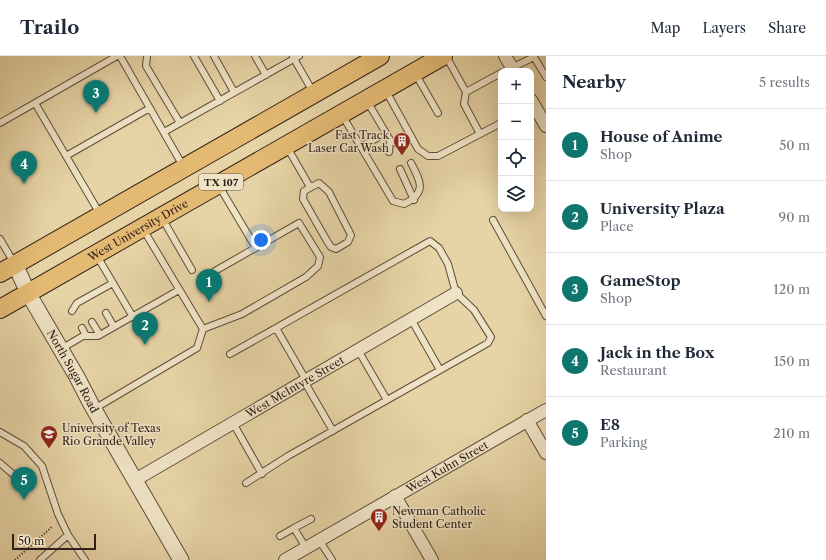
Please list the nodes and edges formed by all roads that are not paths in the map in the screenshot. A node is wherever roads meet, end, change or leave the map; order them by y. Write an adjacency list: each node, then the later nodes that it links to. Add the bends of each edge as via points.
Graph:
1 (116, 56): 24 (lane)
2 (120, 56): 26 (lane)
3 (146, 56): 30 (lane, via 146,66)
4 (194, 56): 22 (lane)
5 (214, 56): 19 (lane)
6 (255, 56): 15 (lane)
7 (380, 56): 21 (main road, TX 107)
8 (445, 56): 14 (main road, West University Drive / TX 107); 20 (lane)
9 (506, 56): 12 (street)
10 (534, 56): 13 (lane); 17 (lane)
11 (295, 57): 15 (lane); 21 (lane)
12 (509, 68)
13 (513, 68)
14 (415, 72): 18 (main road, West University Drive / TX 107); 27 (lane)
15 (266, 75): 19 (lane)
16 (498, 75): 20 (lane)
17 (546, 77)
18 (385, 89): 23 (main road, West University Drive / TX 107); 35 (lane, via 418,149 428,156 438,156)
19 (234, 92): 22 (lane)
20 (466, 92): 35 (lane, via 464,104)
21 (314, 93): 43 (main road, TX 107)
22 (220, 100): 30 (lane)
23 (366, 100): 28 (main road, West University Drive / TX 107); 34 (lane)
24 (35, 103): 29 (lane); 41 (lane)
25 (534, 107): 32 (street)
26 (150, 108): 33 (lane); 41 (lane)
27 (438, 113)
28 (341, 114): 37 (main road, West University Drive / TX 107); 39 (lane)
29 (0, 123)
30 (180, 123): 33 (lane)
31 (498, 124): 35 (lane)
32 (546, 126)
33 (164, 132): 43 (lane)
34 (386, 133): 36 (lane); 39 (lane)
35 (480, 134)
36 (390, 140): 38 (lane); 40 (lane)
37 (286, 146): 45 (main road, West University Drive / TX 107); 46 (lane)
38 (400, 146)
39 (361, 147): 47 (lane, via 393,201 404,204)
40 (389, 152)
41 (66, 156): 48 (lane)
42 (410, 163): 47 (lane, via 420,180 420,193)
43 (184, 167): 48 (main road, TX 107)
44 (400, 169): 47 (lane)
45 (218, 184): 49 (main road, West University Drive / TX 107); 53 (lane)
46 (310, 187): 46 (lane, via 304,191 303,199 327,242 336,249 348,242 351,235 349,228 324,186 319,183)
47 (414, 200)
48 (100, 215): 55 (main road, TX 107)
49 (161, 217): 51 (main road, West University Drive / TX 107); 56 (lane)
50 (493, 220): 66 (lane)
51 (142, 228): 54 (main road, West University Drive / TX 107); 59 (lane)
52 (0, 239): 55 (lane)
53 (256, 248): 57 (lane); 72 (lane, via 299,223 320,257 318,266 306,277 242,314)
54 (96, 254): 58 (lane); 60 (main road, West University Drive / TX 107)
55 (7, 268): 60 (street, North Sugar Road)
56 (192, 270)
57 (215, 271)
58 (113, 283): 63 (lane); 65 (lane)
59 (179, 290): 65 (lane); 72 (lane)
60 (28, 293): 62 (main road, West University Drive / TX 107); 75 (street, North Sugar Road)
61 (456, 293): 67 (street, West McIntyre Street); 71 (lane, via 451,271 444,257 435,243 428,241); 78 (lane, via 480,316 491,340)
62 (0, 309)
63 (72, 310)
64 (106, 313): 69 (lane)
65 (133, 316): 69 (lane)
66 (546, 316)
67 (411, 319): 76 (street, West McIntyre Street); 78 (lane)
68 (92, 322): 73 (lane)
69 (114, 327): 73 (lane)
70 (82, 328): 74 (lane)
71 (276, 328): 77 (lane); 79 (lane)
72 (203, 329): 81 (lane, via 197,348)
73 (100, 335): 74 (lane)
74 (86, 336): 75 (lane)
75 (61, 349): 81 (street, North Sugar Road)
76 (358, 350): 79 (street, West McIntyre Street); 80 (lane)
77 (230, 354)
78 (440, 370): 80 (lane)
79 (305, 380): 84 (street, West McIntyre Street); 85 (lane)
80 (387, 400): 85 (lane)
81 (94, 409): 90 (street, North Sugar Road)
82 (546, 410): 83 (street, West Kuhn Street)
83 (527, 420): 87 (street); 93 (street, West Kuhn Street)
84 (233, 423): 89 (lane); 90 (street, West McIntyre Street)
85 (333, 431): 89 (lane)
86 (0, 432): 96 (lane, via 24,446 42,466)
87 (546, 453)
88 (0, 462): 91 (lane)
89 (262, 474): 92 (lane)
90 (135, 480): 102 (street, North Sugar Road)
91 (22, 482)
92 (246, 483)
93 (395, 496): 98 (street, West Kuhn Street); 105 (street)
94 (311, 519): 95 (lane)
95 (294, 528): 97 (lane); 99 (lane)
96 (68, 535): 100 (lane); 101 (lane)
97 (280, 536)
98 (320, 540): 99 (street, West Kuhn Street); 104 (lane)
99 (306, 548): 103 (street, West Kuhn Street)
100 (83, 559)
101 (40, 560)
102 (181, 560)
103 (285, 560)
104 (332, 560)
105 (432, 560)

